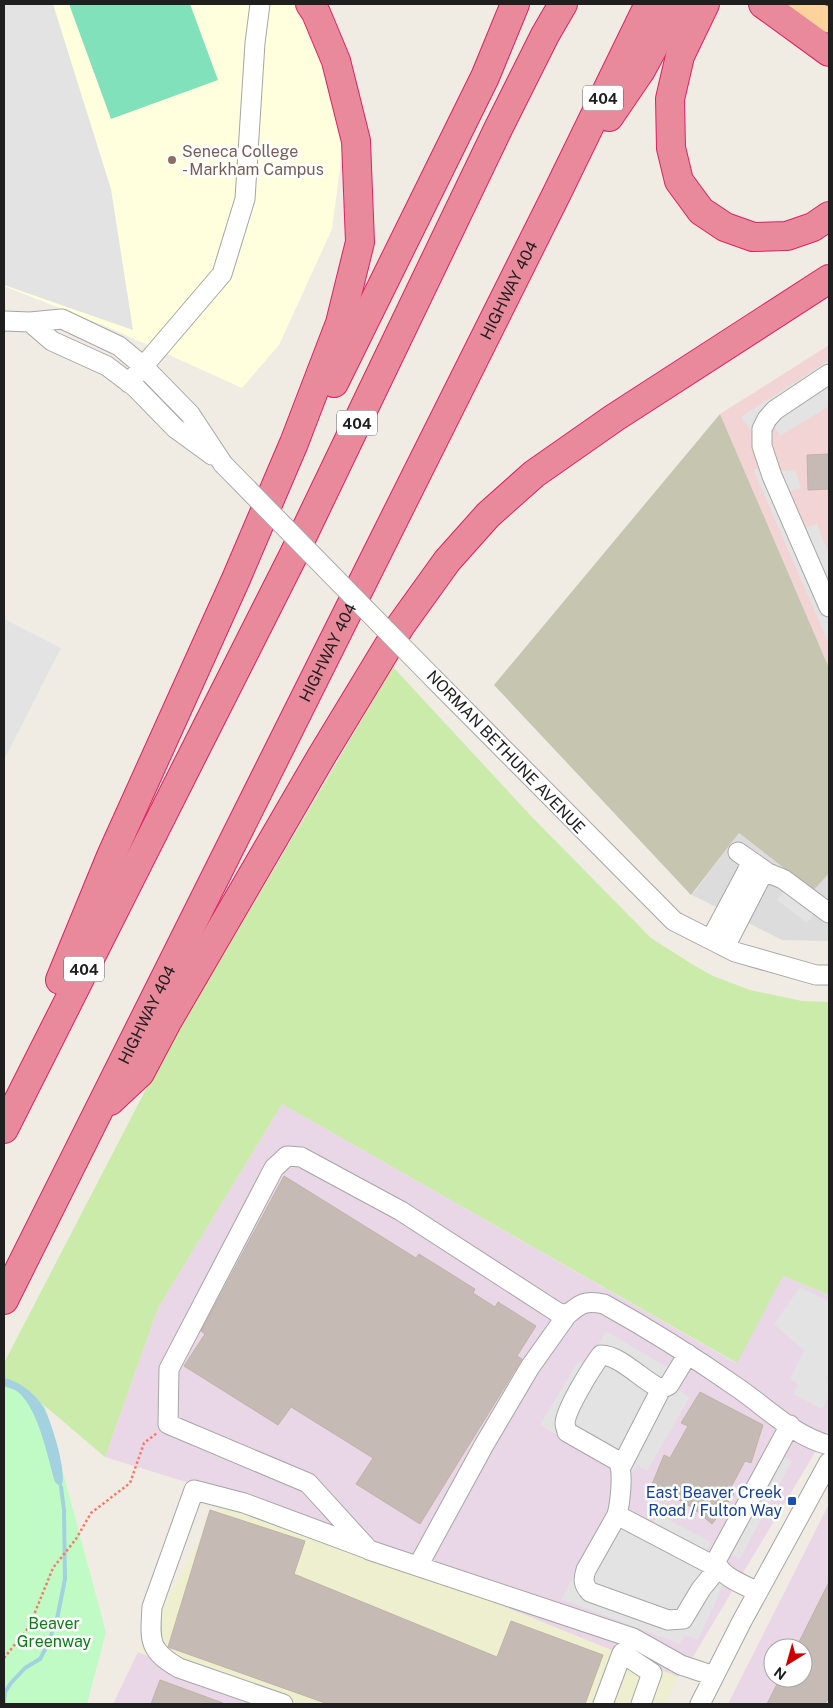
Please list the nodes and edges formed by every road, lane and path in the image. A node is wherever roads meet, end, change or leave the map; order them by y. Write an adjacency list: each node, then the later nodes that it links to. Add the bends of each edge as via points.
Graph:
1 (260, 4): 19 (street, via 245,199 222,274)
2 (310, 4): 23 (highway, via 336,60 356,141 360,242 340,323 294,443)
3 (515, 4): 23 (highway, via 485,77)
4 (556, 4): 12 (highway)
5 (563, 4): 12 (highway, 404)
6 (649, 4): 14 (highway, HIGHWAY 404 / 404)
7 (677, 4): 14 (highway, via 642,70)
8 (705, 4): 15 (highway, via 680,56 670,99 671,148 679,180 701,211 725,226 753,237 787,236 813,227)
9 (764, 4): 13 (highway)
10 (787, 4): 11 (main road)
11 (829, 20)
12 (545, 35): 30 (highway, 404, via 293,556)
13 (829, 52)
14 (557, 192): 28 (highway, HIGHWAY 404 / 404)
15 (829, 216)
16 (829, 279): 28 (highway, via 614,418 534,474 488,515 447,561 396,633 140,1072)
17 (4, 321): 18 (street, NORMAN BETHUNE AVENUE)
18 (30, 322): 19 (street, NORMAN BETHUNE AVENUE, via 62,319 119,346); 21 (street, NORMAN BETHUNE AVENUE, via 52,341 107,366)
19 (144, 366): 21 (street); 22 (street, NORMAN BETHUNE AVENUE, via 190,414)
20 (829, 374): 24 (street, via 775,410 766,418 762,429 762,446 772,476)
21 (130, 383): 22 (street, NORMAN BETHUNE AVENUE, via 175,428)
22 (223, 464): 26 (street, NORMAN BETHUNE AVENUE, bridge, via 674,921)
23 (236, 579): 29 (highway, via 111,856)
24 (829, 607)
25 (829, 914): 26 (street, via 782,879 751,861)
26 (718, 943): 27 (street, NORMAN BETHUNE AVENUE, via 735,952 816,975)
27 (829, 975)
28 (97, 1114): 31 (highway, HIGHWAY 404 / 404)
29 (4, 1118)
30 (4, 1129)
31 (4, 1300)
32 (566, 1315): 33 (street, via 579,1304 591,1301 604,1304); 35 (street, via 545,1305 393,1206 301,1157 287,1156 274,1168 169,1369); 42 (street, via 484,1445)
33 (688, 1354): 34 (street, via 669,1385); 36 (street)
34 (662, 1389): 39 (street); 39 (street, via 608,1355 601,1355 581,1388 567,1415 567,1432 618,1460)
35 (168, 1424): 41 (street, via 308,1483); 45 (path, via 144,1443 130,1483 91,1513 53,1568 29,1627)
36 (790, 1425): 37 (street); 43 (street, via 721,1551 716,1561)
37 (829, 1445)
38 (829, 1462): 44 (street)
39 (621, 1467): 40 (street)
40 (617, 1516): 43 (street); 43 (street, via 586,1570 583,1580 590,1592 668,1620 682,1619 705,1582)
41 (370, 1550): 42 (street); 47 (street, via 244,1503 194,1490 152,1607 154,1649 179,1668)
42 (418, 1566): 46 (street, via 633,1638 681,1665)
43 (718, 1568): 44 (street)
44 (758, 1592): 46 (street)
45 (4, 1658)
46 (714, 1676): 50 (street)
47 (283, 1704)
48 (604, 1704): 49 (street, via 622,1653 652,1673)
49 (642, 1704)
50 (700, 1704)

